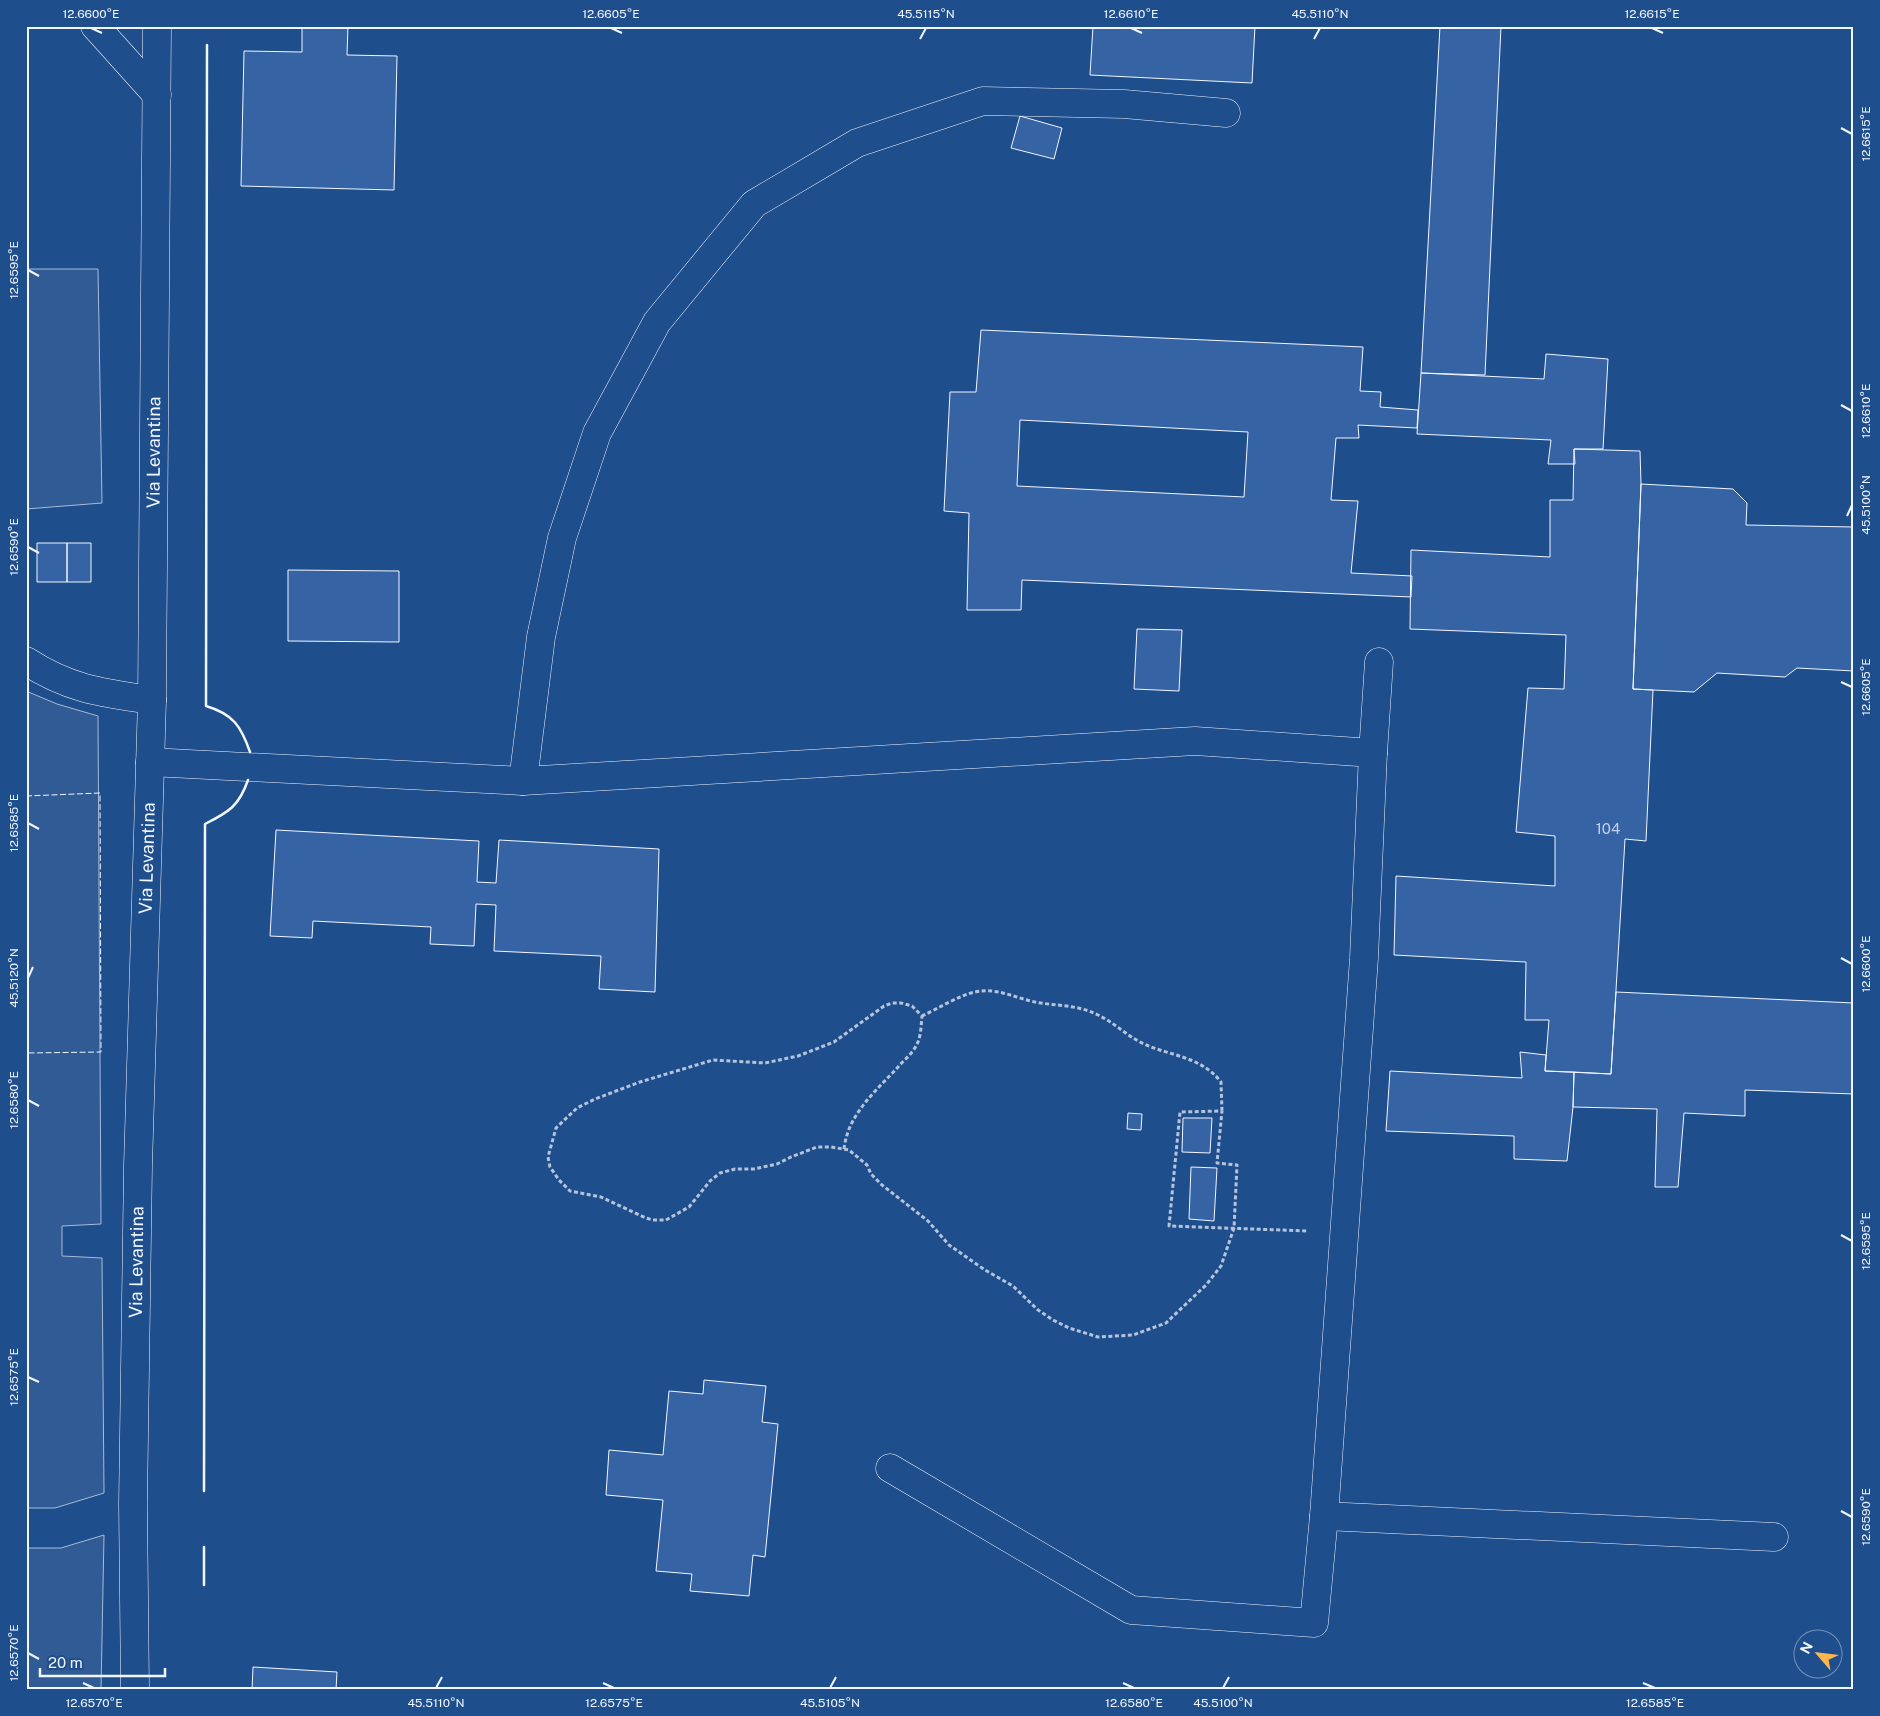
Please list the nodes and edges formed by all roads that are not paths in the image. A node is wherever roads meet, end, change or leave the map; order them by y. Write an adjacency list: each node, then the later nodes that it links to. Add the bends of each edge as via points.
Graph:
1 (95, 26): 3 (street)
2 (157, 26): 3 (street, Via Levantina)
3 (157, 95): 7 (street, Via Levantina)
4 (1226, 113): 10 (street, via 1124,104 983,101 858,144 754,204 657,322 598,433 562,538 541,638)
5 (26, 661): 7 (street, via 45,674 71,685)
6 (1379, 662): 8 (street)
7 (152, 700): 9 (street, Via Levantina)
8 (1373, 753): 10 (street, via 1195,741); 12 (street, via 1364,958)
9 (150, 762): 10 (street); 14 (street, Via Levantina, via 138,1166 133,1504)
10 (523, 781)
11 (890, 1468): 12 (street, via 1131,1610 1314,1622)
12 (1324, 1516): 13 (street)
13 (1774, 1536)
14 (135, 1690)

